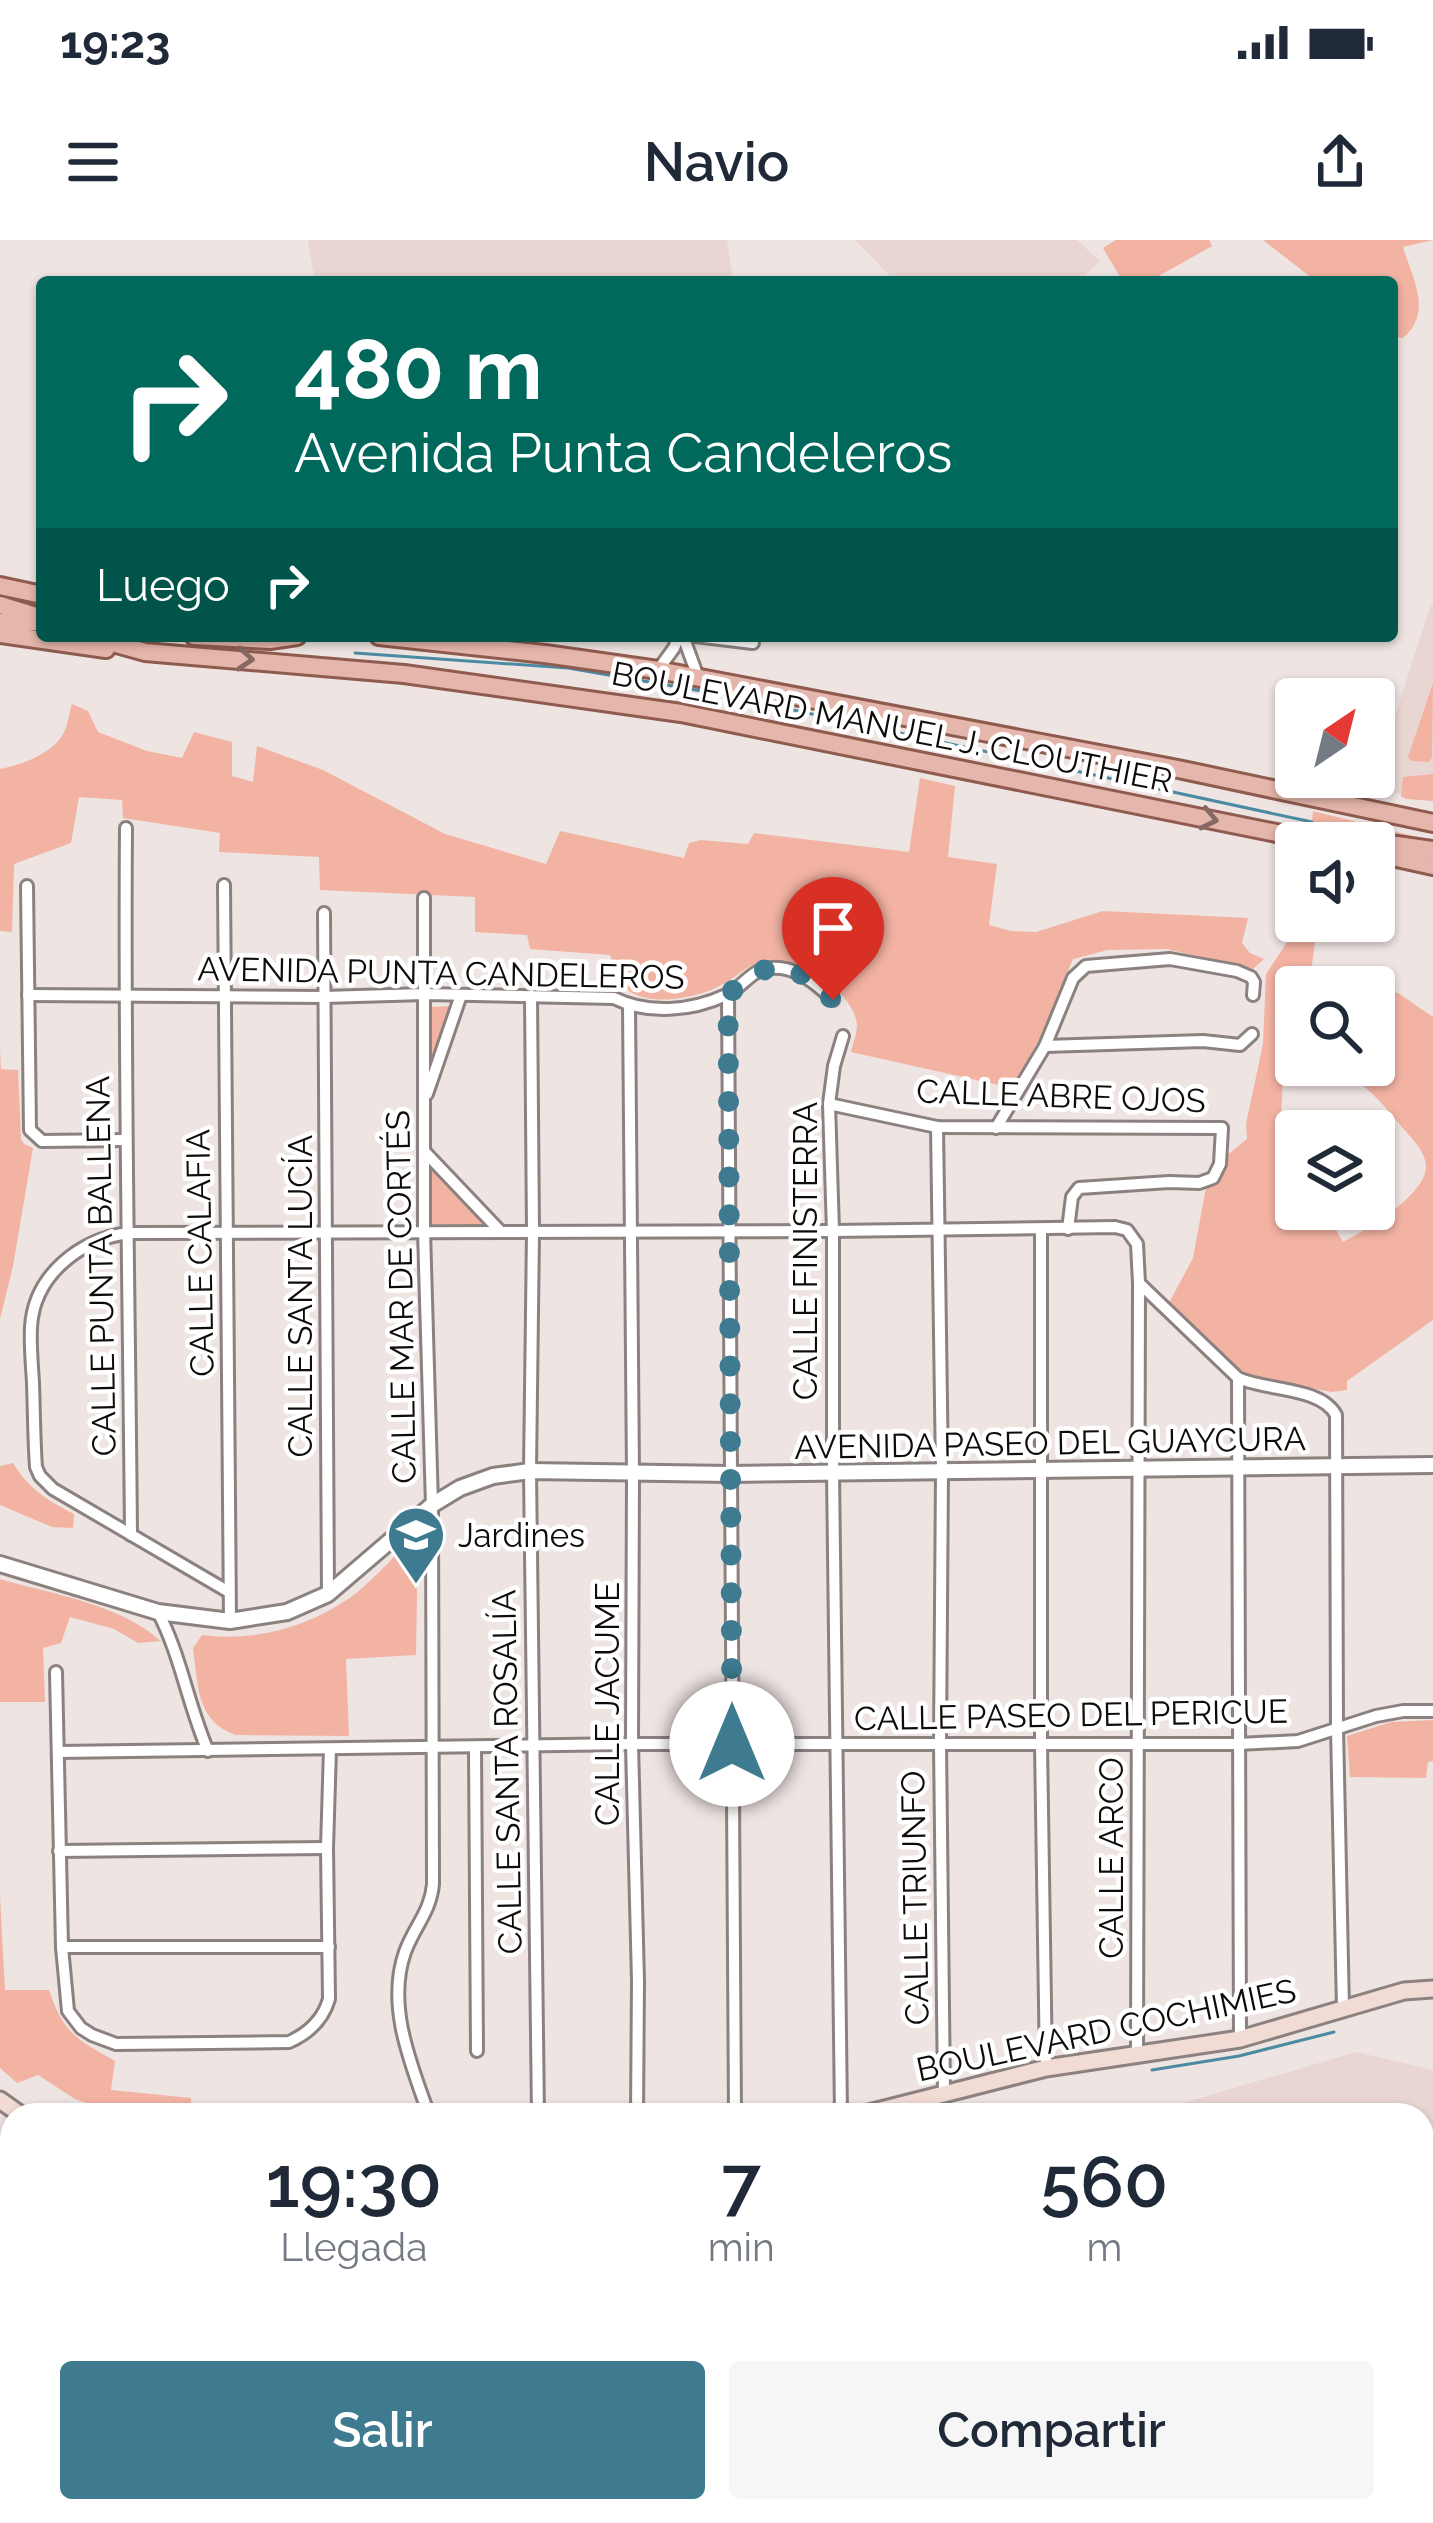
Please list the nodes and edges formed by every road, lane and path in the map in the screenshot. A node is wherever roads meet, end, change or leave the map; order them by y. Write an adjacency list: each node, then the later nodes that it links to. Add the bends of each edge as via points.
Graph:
1 (0, 586): 2 (main road)
2 (36, 594)
3 (0, 605): 4 (main road)
4 (36, 618)
5 (36, 620): 6 (main road)
6 (0, 622)
7 (0, 634): 8 (main road)
8 (36, 640)
9 (48, 642): 16 (main road)
10 (109, 642): 16 (main road, BOULEVARD MANUEL J. CLOUTHIER)
11 (677, 642): 17 (street)
12 (683, 642): 18 (street)
13 (746, 642): 15 (street)
14 (504, 643): 17 (main road, BOULEVARD MANUEL J. CLOUTHIER)
15 (754, 643)
16 (145, 652): 21 (main road, BOULEVARD MANUEL J. CLOUTHIER, one-way to 21, via 418,675 688,715)
17 (658, 670): 18 (main road, BOULEVARD MANUEL J. CLOUTHIER)
18 (698, 677): 19 (main road, BOULEVARD MANUEL J. CLOUTHIER)
19 (1427, 820)
20 (126, 828): 36 (street, CALLE PUNTA BALLENA)
21 (1275, 833)
22 (1395, 845): 23 (main road)
23 (1433, 850)
24 (1395, 858): 25 (main road)
25 (1433, 866)
26 (224, 885): 35 (street, CALLE CALAFIA)
27 (27, 886): 33 (street)
28 (424, 898): 30 (street, CALLE MAR DE CORTÉS)
29 (324, 913): 37 (street, CALLE SANTA LUCÍA)
30 (424, 994): 34 (street, AVENIDA PUNTA CANDELEROS); 37 (street, AVENIDA PUNTA CANDELEROS); 44 (street, CALLE MAR DE CORTÉS)
31 (728, 994): 39 (street, AVENIDA PUNTA CANDELEROS, via 759,971 782,968 813,979); 40 (street, AVENIDA PUNTA CANDELEROS, via 676,1009); 56 (street)
32 (1253, 994): 43 (street, via 1251,977 1237,971 1171,959 1086,966 1073,978)
33 (28, 995): 36 (street, AVENIDA PUNTA CANDELEROS); 48 (street, via 30,1130 42,1141)
34 (461, 995): 38 (street, AVENIDA PUNTA CANDELEROS); 44 (street)
35 (224, 996): 36 (street, AVENIDA PUNTA CANDELEROS); 37 (street, AVENIDA PUNTA CANDELEROS); 61 (street, CALLE CALAFIA)
36 (125, 997): 48 (street, CALLE PUNTA BALLENA)
37 (324, 997): 58 (street, CALLE SANTA LUCÍA)
38 (531, 997): 40 (street, AVENIDA PUNTA CANDELEROS); 59 (street, CALLE SANTA ROSALÍA)
39 (833, 1000)
40 (629, 1005): 55 (street, CALLE JACUME)
41 (1252, 1034): 43 (street, via 1240,1045)
42 (843, 1036): 45 (street, CALLE FINISTERRA)
43 (1046, 1046): 47 (street)
44 (424, 1102): 49 (street, CALLE MAR DE CORTÉS)
45 (829, 1104): 46 (street, CALLE ABRE OJOS); 57 (street, CALLE FINISTERRA)
46 (937, 1127): 47 (street, CALLE ABRE OJOS); 52 (street, CALLE TRIUNFO)
47 (996, 1128): 51 (street, CALLE ABRE OJOS, via 1222,1128 1220,1163 1208,1182 1079,1188)
48 (125, 1140): 60 (street, CALLE PUNTA BALLENA)
49 (424, 1151): 53 (street, CALLE MAR DE CORTÉS); 54 (street)
50 (1041, 1229): 51 (street); 52 (street); 68 (street)
51 (1068, 1229): 62 (street, CALLE ARCO, via 1131,1232)
52 (937, 1230): 57 (street); 70 (street, CALLE TRIUNFO)
53 (424, 1231): 54 (street); 58 (street); 74 (street, CALLE MAR DE CORTÉS)
54 (500, 1231): 59 (street)
55 (629, 1231): 56 (street); 59 (street); 72 (street, CALLE JACUME)
56 (730, 1231): 57 (street); 73 (street)
57 (833, 1231): 71 (street, CALLE FINISTERRA)
58 (327, 1232): 61 (street); 78 (street, CALLE SANTA LUCÍA)
59 (533, 1232): 69 (street, CALLE SANTA ROSALÍA)
60 (129, 1234): 61 (street); 75 (street, CALLE PUNTA BALLENA); 75 (street, via 91,1242 53,1270 31,1324 40,1476)
61 (228, 1234): 77 (street, CALLE CALAFIA)
62 (1138, 1283): 63 (street); 67 (street, CALLE ARCO)
63 (1238, 1378): 65 (street, via 1333,1408); 66 (street)
64 (1433, 1465): 65 (street, AVENIDA PASEO DEL GUAYCURA)
65 (1336, 1466): 66 (street, AVENIDA PASEO DEL GUAYCURA); 83 (street)
66 (1238, 1467): 67 (street, AVENIDA PASEO DEL GUAYCURA); 90 (street)
67 (1138, 1469): 68 (street, AVENIDA PASEO DEL GUAYCURA); 89 (street, CALLE ARCO)
68 (1041, 1470): 70 (street, AVENIDA PASEO DEL GUAYCURA); 88 (street)
69 (530, 1471): 72 (street, AVENIDA PASEO DEL GUAYCURA); 74 (street, AVENIDA PASEO DEL GUAYCURA, via 477,1480); 93 (street, CALLE SANTA ROSALÍA)
70 (942, 1471): 71 (street, AVENIDA PASEO DEL GUAYCURA); 87 (street, CALLE TRIUNFO)
71 (833, 1472): 73 (street, AVENIDA PASEO DEL GUAYCURA); 86 (street, CALLE FINISTERRA)
72 (633, 1474): 73 (street, AVENIDA PASEO DEL GUAYCURA); 84 (street, CALLE JACUME)
73 (730, 1474): 85 (street)
74 (432, 1505): 78 (street, AVENIDA PASEO DEL GUAYCURA); 91 (street, CALLE MAR DE CORTÉS)
75 (130, 1535): 77 (street)
76 (0, 1564): 79 (street, AVENIDA PASEO DEL GUAYCURA)
77 (230, 1592): 80 (street, CALLE CALAFIA)
78 (328, 1594): 80 (street, AVENIDA PASEO DEL GUAYCURA, via 286,1612)
79 (158, 1612): 80 (street, AVENIDA PASEO DEL GUAYCURA); 94 (street)
80 (230, 1621)
81 (56, 1672): 96 (street)
82 (1433, 1711): 83 (street, CALLE PASEO DEL PERICUE)
83 (1336, 1728): 90 (street, CALLE PASEO DEL PERICUE, via 1298,1741); 102 (street)
84 (632, 1744): 85 (street, CALLE PASEO DEL PERICUE); 93 (street, CALLE PASEO DEL PERICUE); 110 (street, CALLE JACUME)
85 (732, 1744): 86 (street, CALLE PASEO DEL PERICUE); 111 (street)
86 (836, 1744): 87 (street, CALLE PASEO DEL PERICUE); 112 (street, CALLE FINISTERRA)
87 (940, 1744): 88 (street, CALLE PASEO DEL PERICUE); 107 (street, CALLE TRIUNFO)
88 (1041, 1744): 89 (street, CALLE PASEO DEL PERICUE); 106 (street)
89 (1139, 1744): 90 (street, CALLE PASEO DEL PERICUE); 105 (street, CALLE ARCO)
90 (1238, 1744): 103 (street)
91 (433, 1747): 92 (street, CALLE PASEO DEL PERICUE); 95 (street, CALLE PASEO DEL PERICUE); 108 (street, CALLE MAR DE CORTÉS, via 432,1896 399,1969 398,2001)
92 (475, 1747): 93 (street, CALLE PASEO DEL PERICUE); 104 (street)
93 (535, 1747): 109 (street, CALLE SANTA ROSALÍA)
94 (208, 1750): 95 (street, CALLE PASEO DEL PERICUE); 96 (street, CALLE PASEO DEL PERICUE)
95 (330, 1750): 97 (street)
96 (58, 1752): 98 (street)
97 (327, 1849): 98 (street); 100 (street)
98 (59, 1851): 99 (street)
99 (62, 1947): 100 (street); 100 (street, via 68,2011 81,2028 116,2044 304,2036 329,1999)
100 (329, 1947)
101 (1433, 1989): 102 (main road, BOULEVARD COCHIMIES)
102 (1343, 2009): 103 (main road, BOULEVARD COCHIMIES)
103 (1240, 2039): 105 (main road, BOULEVARD COCHIMIES)
104 (477, 2051)
105 (1137, 2054): 106 (main road, BOULEVARD COCHIMIES)
106 (1046, 2068): 107 (main road, BOULEVARD COCHIMIES)
107 (944, 2092): 113 (main road, BOULEVARD COCHIMIES)
108 (425, 2103)
109 (538, 2103)
110 (637, 2103)
111 (735, 2103)
112 (841, 2103)
113 (904, 2103)

